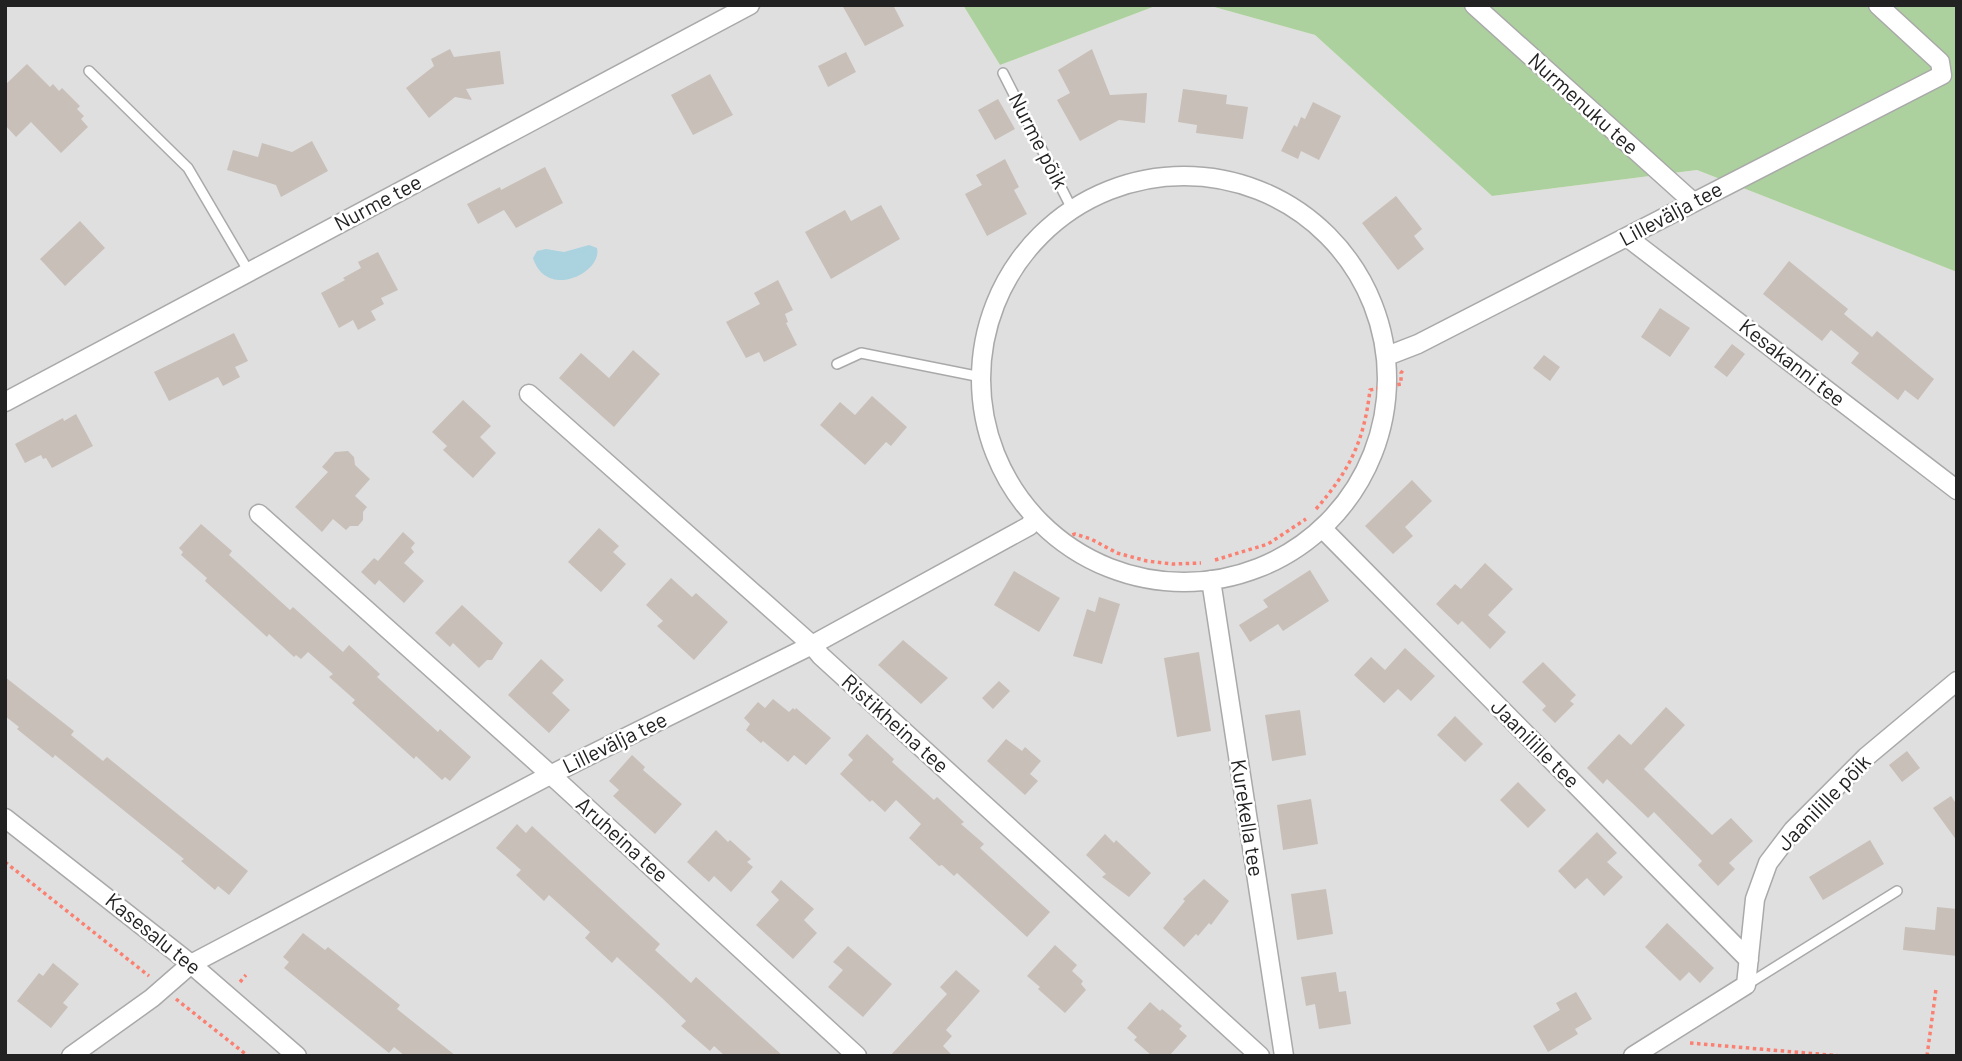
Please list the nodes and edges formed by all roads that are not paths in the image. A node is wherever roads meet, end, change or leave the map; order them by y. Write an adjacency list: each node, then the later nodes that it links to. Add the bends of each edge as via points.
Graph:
1 (1474, 5): 6 (street, Nurmenuku tee)
2 (1878, 5): 6 (street, Lillevälja tee, via 1940,62 1942,75)
3 (738, 8): 9 (street, Nurme tee)
4 (89, 71): 9 (lane, via 188,168)
5 (1003, 74): 7 (lane, Nurme põik)
6 (1692, 202): 8 (street, Lillevälja tee)
7 (1072, 209): 10 (street, via 1106,191 1181,175 1219,178 1256,189 1291,206 1321,229 1347,258 1367,290); 12 (street, via 1016,264 997,299 985,337)
8 (1627, 237): 10 (street, Lillevälja tee); 15 (street, Kesakanni tee)
9 (249, 272): 14 (street, Nurme tee)
10 (1387, 356): 18 (street, via 1385,410 1373,454 1351,494)
11 (837, 364): 12 (lane, via 861,353)
12 (981, 377): 17 (street, via 984,415 994,452)
13 (529, 394): 20 (street, Ristikheina tee)
14 (5, 402)
15 (1957, 490)
16 (259, 514): 22 (street, Aruheina tee)
17 (1035, 517): 19 (street, via 1086,557 1115,570 1147,579); 20 (street, Lillevälja tee, via 1028,526)
18 (1322, 528): 19 (street, via 1270,563); 25 (street, Jaanilille tee)
19 (1211, 580): 32 (street, Kurekella tee)
20 (812, 645): 22 (street, Lillevälja tee); 31 (street, Ristikheina tee)
21 (1957, 681): 25 (street, Jaanilille põik, via 1866,757 1793,830 1768,863 1755,899)
22 (550, 775): 26 (street, Lillevälja tee); 30 (street, Aruheina tee)
23 (5, 818): 26 (street, Kasesalu tee)
24 (1897, 891): 27 (lane)
25 (1749, 960): 27 (street, Jaanilille põik)
26 (191, 964): 28 (street, Lillevälja tee); 29 (street, Kasesalu tee)
27 (1746, 985): 33 (street)
28 (71, 1056)
29 (297, 1056)
30 (857, 1056)
31 (1260, 1056)
32 (1284, 1056)
33 (1633, 1056)

